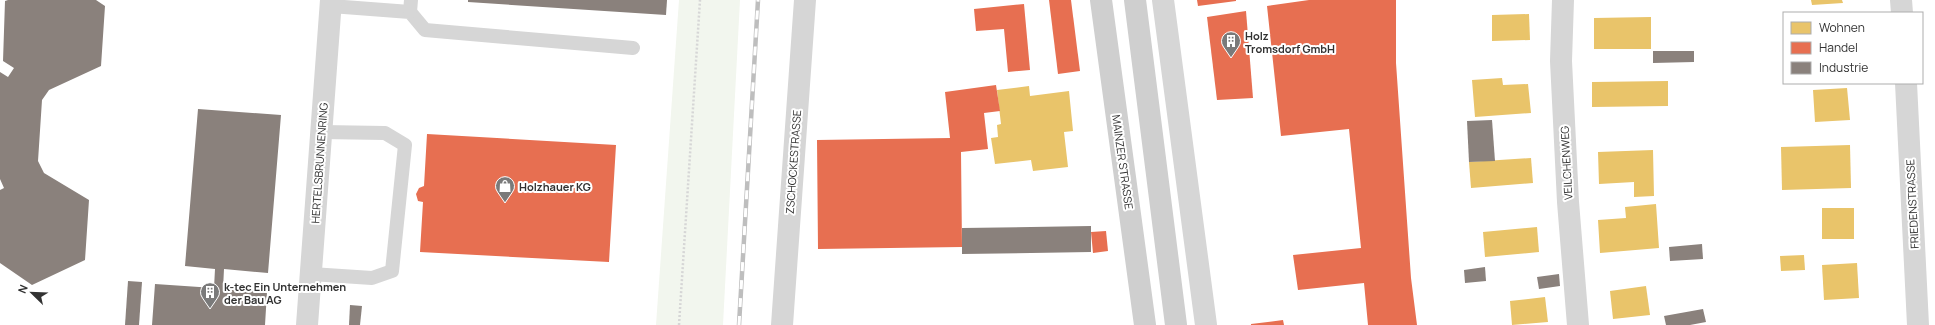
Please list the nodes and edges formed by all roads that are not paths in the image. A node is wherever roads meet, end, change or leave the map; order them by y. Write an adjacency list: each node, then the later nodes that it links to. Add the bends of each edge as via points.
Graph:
1 (805, 0): 17 (street, ZSCHOCKESTRASSE)
2 (1101, 0): 18 (main road, MAINZER STRASSE)
3 (1135, 0): 19 (main road)
4 (1162, 0): 20 (street)
5 (1563, 0): 21 (street, VEILCHENWEG, via 1561,61 1568,202)
6 (1891, 0): 10 (lane)
7 (1902, 0): 11 (street)
8 (331, 3): 9 (lane); 14 (street, HERTELSBRUNNENRING)
9 (410, 6): 12 (lane, via 425,30)
10 (1895, 12)
11 (1902, 12)
12 (633, 48)
13 (1906, 84): 22 (street, FRIEDENSTRASSE)
14 (322, 132): 15 (street, HERTELSBRUNNENRING); 15 (lane, via 385,133 405,145 392,271 372,278)
15 (311, 274): 16 (street, HERTELSBRUNNENRING)
16 (307, 325)
17 (782, 325)
18 (1145, 325)
19 (1176, 325)
20 (1206, 325)
21 (1578, 325)
22 (1918, 325)

